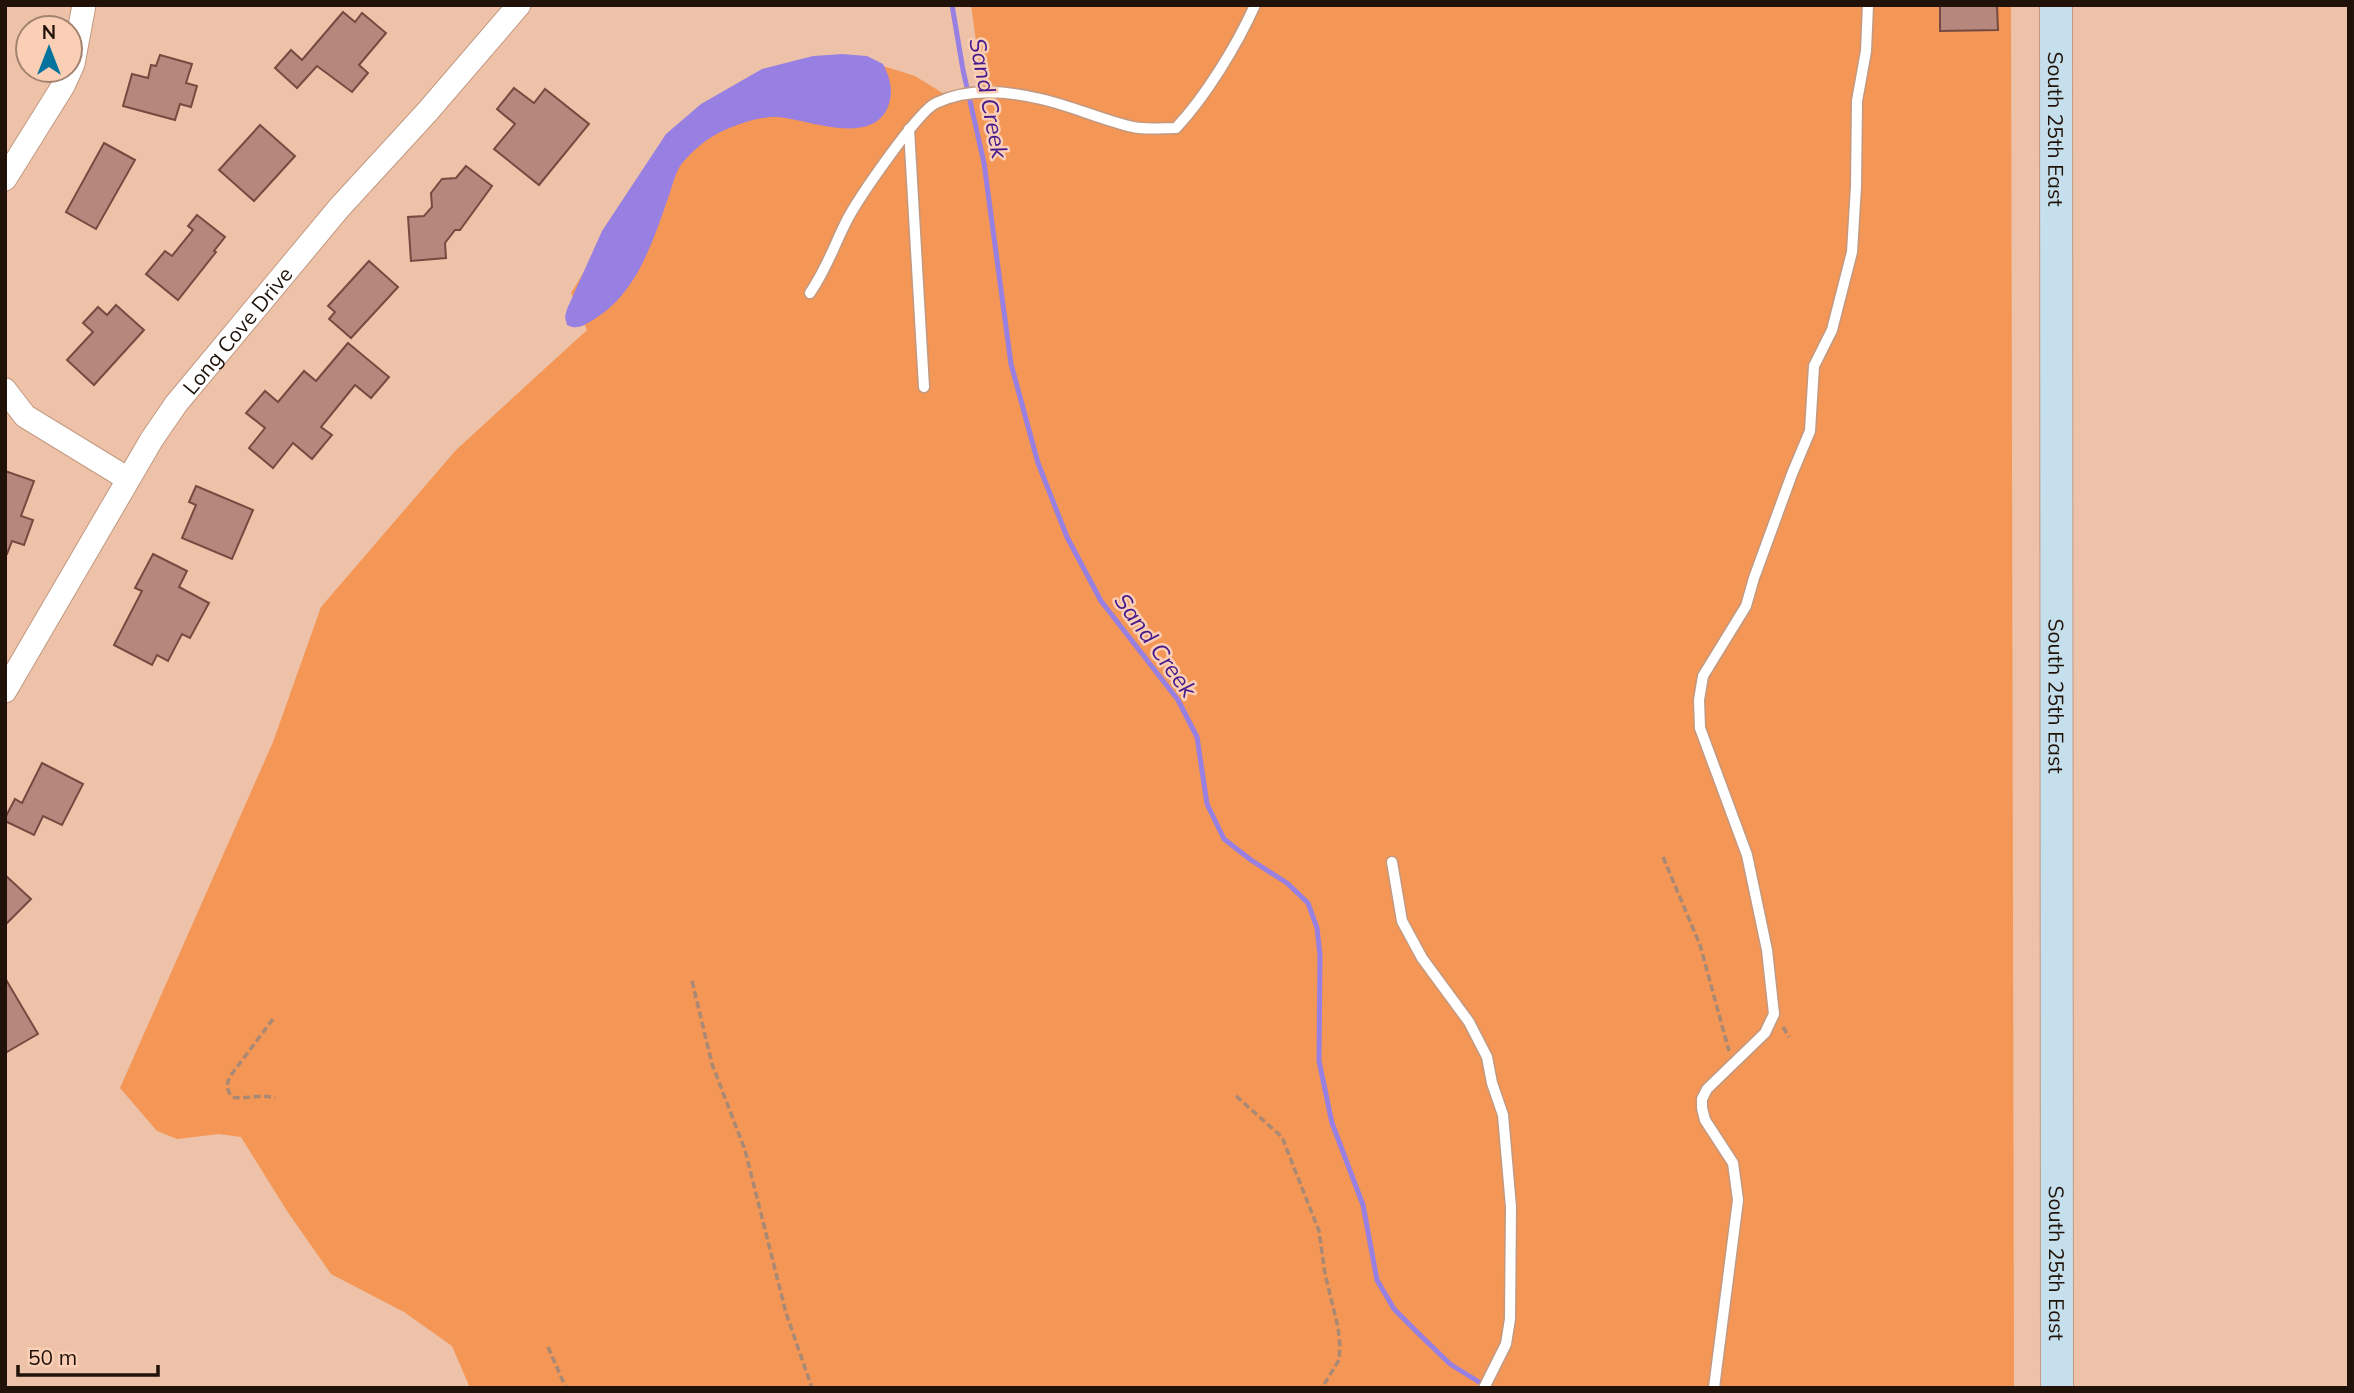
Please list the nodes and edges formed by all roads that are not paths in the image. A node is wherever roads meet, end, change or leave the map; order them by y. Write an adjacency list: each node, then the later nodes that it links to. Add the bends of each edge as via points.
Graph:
1 (84, 5): 7 (street, via 73,64)
2 (519, 5): 11 (street, Long Cove Drive, via 176,404)
3 (1255, 5): 6 (lane, via 1243,32 1176,128 1135,127 1045,100 983,91 933,104)
4 (1868, 5): 15 (lane, via 1857,101 1852,251 1832,330 1814,366 1810,431 1746,606 1703,676 1699,700 1700,728 1747,855 1767,950 1774,1014 1765,1033 1707,1089 1702,1108 1733,1164 1738,1200)
5 (2056, 5): 16 (main road, South 25th East)
6 (909, 129): 8 (lane, via 846,220 826,270); 9 (lane)
7 (5, 179)
8 (810, 293)
9 (924, 387)
10 (5, 390): 11 (street, via 25,416)
11 (128, 479): 12 (street, Long Cove Drive)
12 (5, 691)
13 (1392, 862): 14 (lane, via 1402,921 1422,958 1469,1022 1487,1058 1503,1115 1511,1207 1510,1319 1506,1344)
14 (1484, 1388)
15 (1714, 1388)
16 (2057, 1388)

